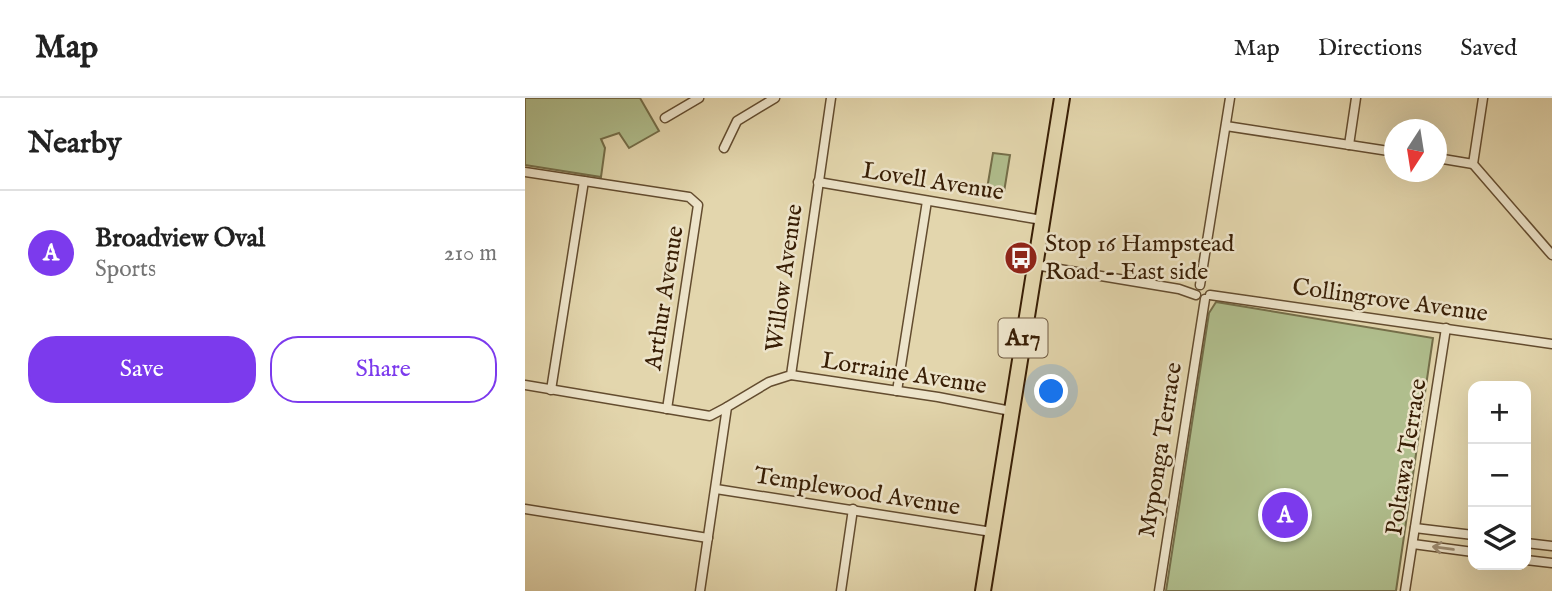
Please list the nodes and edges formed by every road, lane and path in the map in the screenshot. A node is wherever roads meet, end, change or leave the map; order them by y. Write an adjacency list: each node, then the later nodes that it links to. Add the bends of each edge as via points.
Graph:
1 (699, 98): 8 (street)
2 (775, 98): 12 (street, via 737,121)
3 (831, 98): 18 (street, Willow Avenue)
4 (1062, 98): 20 (highway, A17)
5 (1230, 98): 10 (street, Myponga Terrace)
6 (1356, 98): 11 (street)
7 (1483, 98): 15 (street)
8 (684, 102): 9 (street)
9 (665, 118)
10 (1226, 126): 11 (street); 23 (street, Myponga Terrace)
11 (1349, 145): 13 (street)
12 (724, 148)
13 (1384, 150)
14 (1447, 160): 15 (street)
15 (1473, 164): 21 (street)
16 (525, 172): 17 (street)
17 (584, 181): 28 (street); 31 (street, Arthur Avenue, via 689,197 698,205)
18 (818, 182): 19 (street, Lovell Avenue); 26 (street, Willow Avenue)
19 (927, 201): 20 (street, Lovell Avenue); 29 (street)
20 (1042, 220): 22 (highway, A17)
21 (1552, 255)
22 (1035, 265): 23 (street, Collingrove Avenue); 32 (highway, A17)
23 (1203, 292): 24 (street, Collingrove Avenue); 49 (street, Myponga Terrace)
24 (1445, 328): 25 (street, Collingrove Avenue); 36 (street, Poltawa Terrace)
25 (1552, 344)
26 (791, 375): 29 (street, Lorraine Avenue); 30 (street, Willow Avenue, via 769,382)
27 (525, 386): 28 (street, Willow Avenue)
28 (551, 390): 31 (street, Willow Avenue)
29 (897, 391): 32 (street, Lorraine Avenue)
30 (727, 407): 31 (street, Willow Avenue, via 711,416); 33 (street)
31 (667, 409)
32 (1011, 411): 37 (highway, A17)
33 (716, 489): 35 (street, Templewood Avenue); 39 (street)
34 (525, 509): 39 (street)
35 (853, 509): 37 (street, Templewood Avenue); 48 (street)
36 (1415, 528): 38 (street); 40 (street, Poltawa Terrace)
37 (992, 532): 46 (highway, A17)
38 (1468, 535)
39 (708, 538): 47 (street)
40 (1413, 544): 43 (street, one-way to 40); 50 (street, Poltawa Terrace)
41 (1531, 544): 42 (street)
42 (1552, 546)
43 (1468, 551)
44 (1531, 561): 45 (street)
45 (1552, 563)
46 (985, 586)
47 (701, 591)
48 (841, 591)
49 (1159, 591)
50 (1405, 591)

